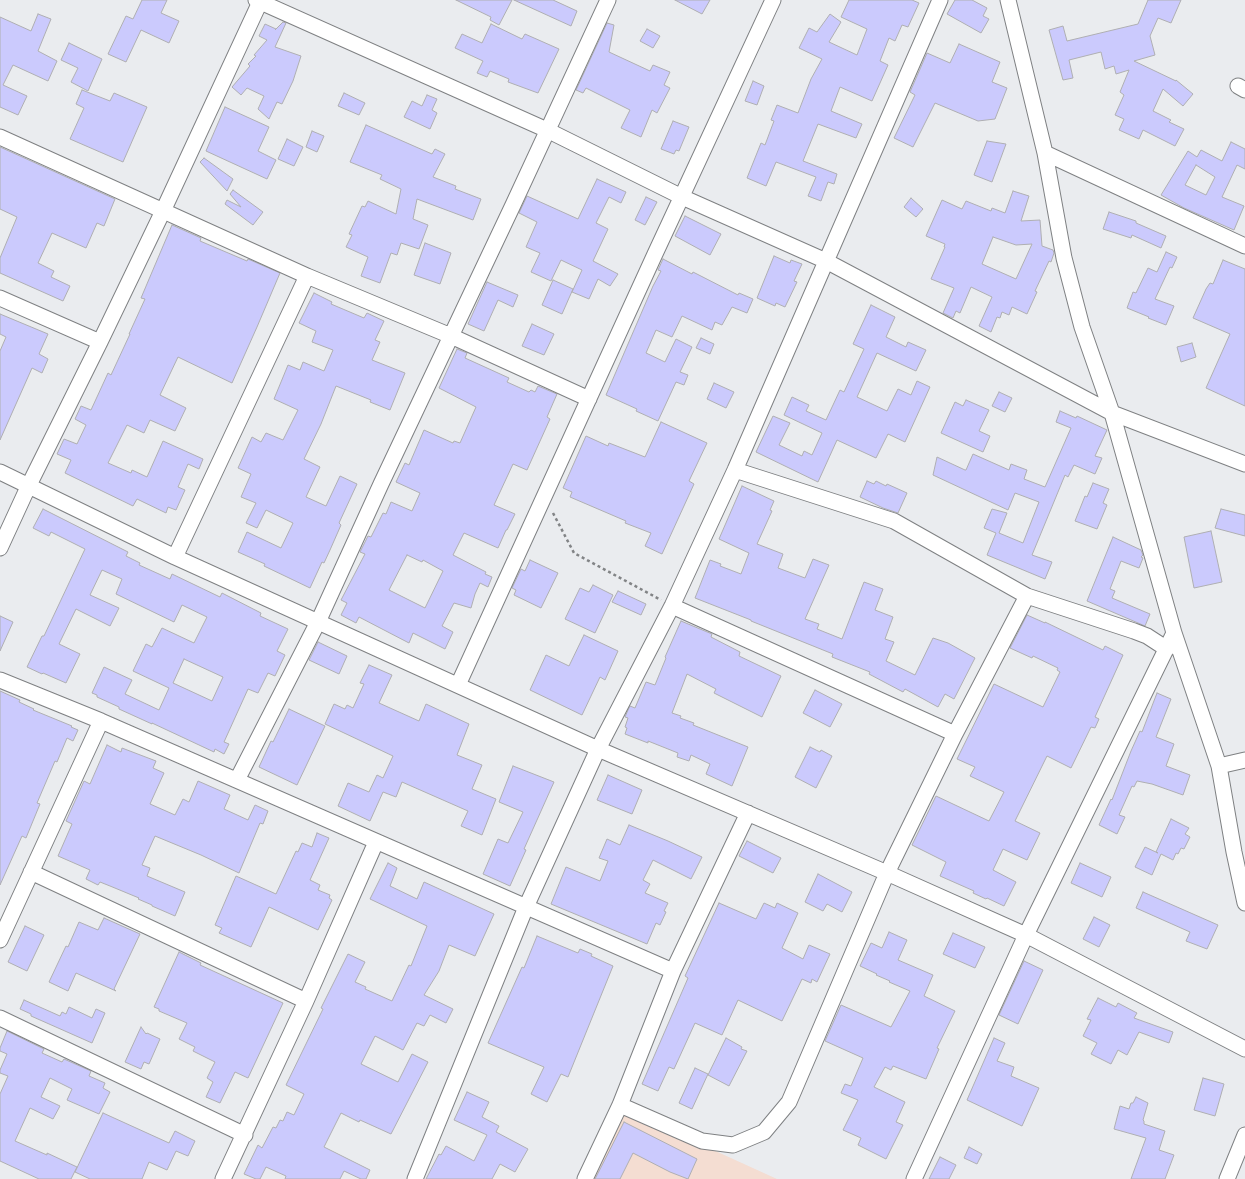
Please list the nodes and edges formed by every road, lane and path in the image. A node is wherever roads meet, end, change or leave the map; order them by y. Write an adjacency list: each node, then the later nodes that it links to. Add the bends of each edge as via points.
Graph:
1 (608, 0): 6 (street)
2 (773, 0): 9 (street)
3 (940, 0): 12 (street)
4 (1008, 0): 8 (street)
5 (258, 1): 6 (street); 10 (street)
6 (547, 130): 9 (street); 15 (street)
7 (0, 137): 10 (street)
8 (1045, 153): 11 (street); 18 (street, via 1064,258 1082,327)
9 (682, 197): 12 (street); 17 (street)
10 (163, 211): 13 (street); 16 (street)
11 (1245, 246)
12 (826, 261): 18 (street); 20 (street)
13 (307, 276): 15 (street); 25 (street)
14 (0, 298): 16 (street)
15 (451, 336): 17 (street); 28 (street)
16 (100, 342): 22 (street)
17 (589, 399): 23 (street)
18 (1112, 413): 19 (street); 29 (street)
19 (1245, 464)
20 (735, 470): 26 (street, via 894,521); 27 (street)
21 (0, 472): 22 (street)
22 (29, 485): 24 (street); 25 (street)
23 (544, 496): 27 (path, via 574,553); 32 (street)
24 (0, 548)
25 (175, 557): 28 (street)
26 (1027, 596): 30 (street, via 1134,631); 34 (street)
27 (672, 606): 34 (street); 35 (street)
28 (318, 622): 32 (street); 38 (street)
29 (1174, 633): 30 (street); 37 (street)
30 (1167, 649): 45 (street)
31 (0, 680): 33 (street)
32 (458, 685): 35 (street)
33 (101, 721): 38 (street); 41 (street)
34 (955, 734): 42 (street)
35 (598, 749): 39 (street); 44 (street)
36 (1245, 760): 37 (street)
37 (1219, 766): 43 (street)
38 (236, 780): 40 (street)
39 (748, 813): 42 (street); 47 (street)
40 (376, 842): 44 (street); 48 (street)
41 (32, 872): 46 (street); 48 (street)
42 (887, 873): 45 (street); 51 (street, via 789,1102 764,1132 734,1145 702,1141)
43 (1245, 903)
44 (526, 907): 47 (street); 55 (street)
45 (1026, 935): 50 (street); 57 (street)
46 (0, 940)
47 (674, 971): 51 (street)
48 (306, 1001): 52 (street)
49 (0, 1018): 52 (street)
50 (1245, 1049)
51 (620, 1105): 56 (street)
52 (245, 1135): 54 (street)
53 (1245, 1135): 58 (street)
54 (223, 1179)
55 (415, 1179)
56 (585, 1179)
57 (914, 1179)
58 (1227, 1179)

